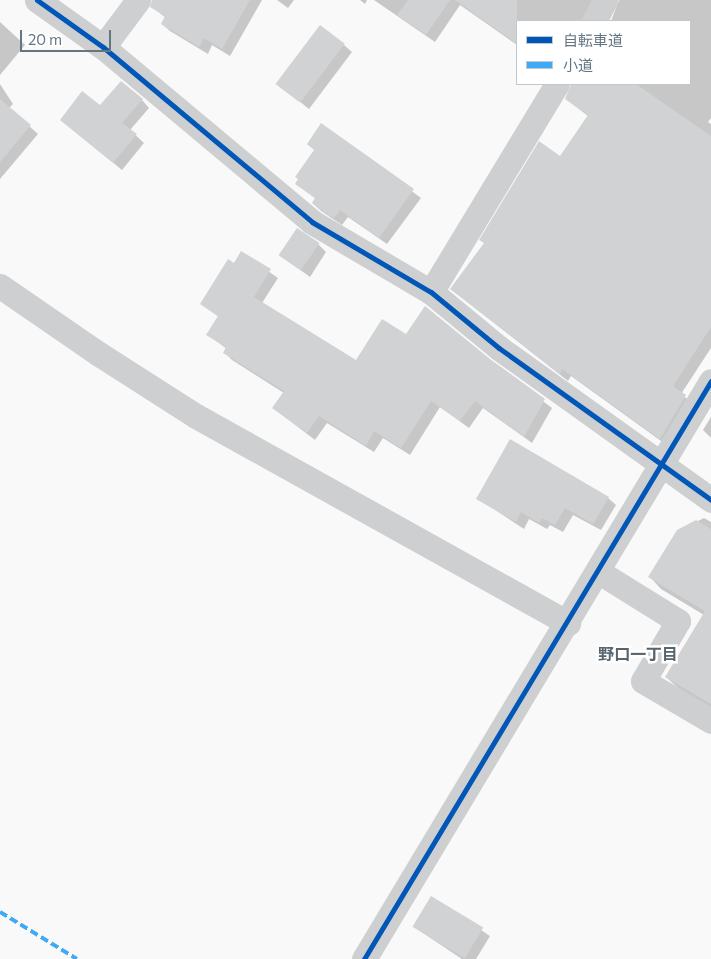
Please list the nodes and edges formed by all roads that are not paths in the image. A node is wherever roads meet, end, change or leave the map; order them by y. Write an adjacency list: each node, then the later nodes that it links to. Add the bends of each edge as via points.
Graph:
1 (36, 0): 5 (street)
2 (138, 0): 5 (street)
3 (604, 0): 4 (street)
4 (594, 20)
5 (103, 47): 8 (street, via 312,222)
6 (555, 85): 8 (street)
7 (0, 286): 13 (street, via 98,354 196,416)
8 (431, 292): 10 (street, via 499,348)
9 (711, 381): 10 (street)
10 (660, 463): 11 (street); 12 (street)
11 (711, 500)
12 (599, 572): 13 (street); 14 (street, via 678,621 642,680)
13 (568, 623): 15 (street)
14 (711, 721)
15 (364, 959)

